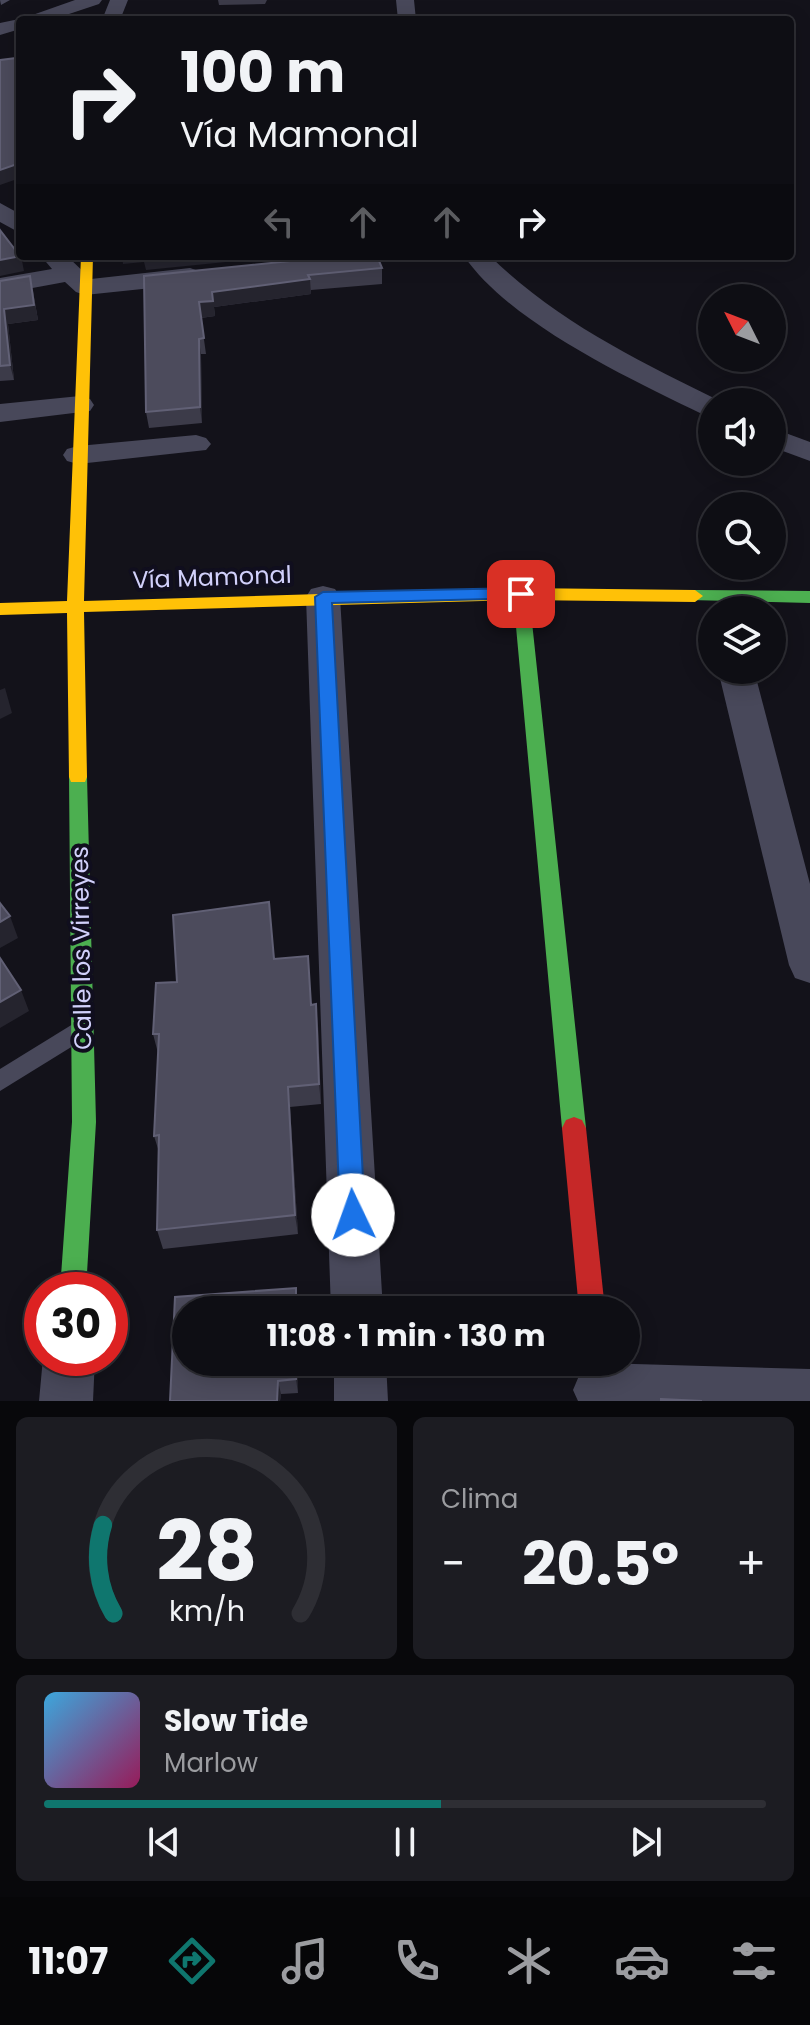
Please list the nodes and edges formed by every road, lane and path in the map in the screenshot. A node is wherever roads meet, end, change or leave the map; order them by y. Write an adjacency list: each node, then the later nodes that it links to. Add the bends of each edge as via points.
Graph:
1 (93, 0): 2 (street)
2 (44, 16)
3 (0, 210): 4 (street)
4 (16, 223)
5 (480, 260): 9 (street, via 544,316)
6 (74, 268): 7 (street); 8 (street); 10 (street, Calle los Virreyes)
7 (207, 275)
8 (0, 286)
9 (698, 401)
10 (80, 405): 11 (street); 15 (street, Calle los Virreyes)
11 (0, 413)
12 (786, 443): 14 (street)
13 (196, 444): 15 (street)
14 (810, 452)
15 (78, 455): 21 (street, Calle los Virreyes)
16 (521, 594): 17 (street, Vía Mamonal); 20 (street, Vía Mamonal); 29 (street)
17 (323, 597): 21 (street, Vía Mamonal); 28 (street)
18 (810, 597): 19 (street, Vía Mamonal)
19 (786, 599)
20 (698, 602)
21 (75, 606): 22 (street, Vía Mamonal); 25 (street, Calle los Virreyes)
22 (0, 609)
23 (740, 684): 24 (street)
24 (810, 965)
25 (82, 1028): 26 (lane); 27 (street, Calle los Virreyes, via 84,1122)
26 (0, 1081)
27 (74, 1272)
28 (356, 1296)
29 (591, 1296)
30 (68, 1376): 34 (street)
31 (360, 1376): 35 (street)
32 (600, 1384): 33 (street)
33 (810, 1396)
34 (66, 1401)
35 (361, 1401)

